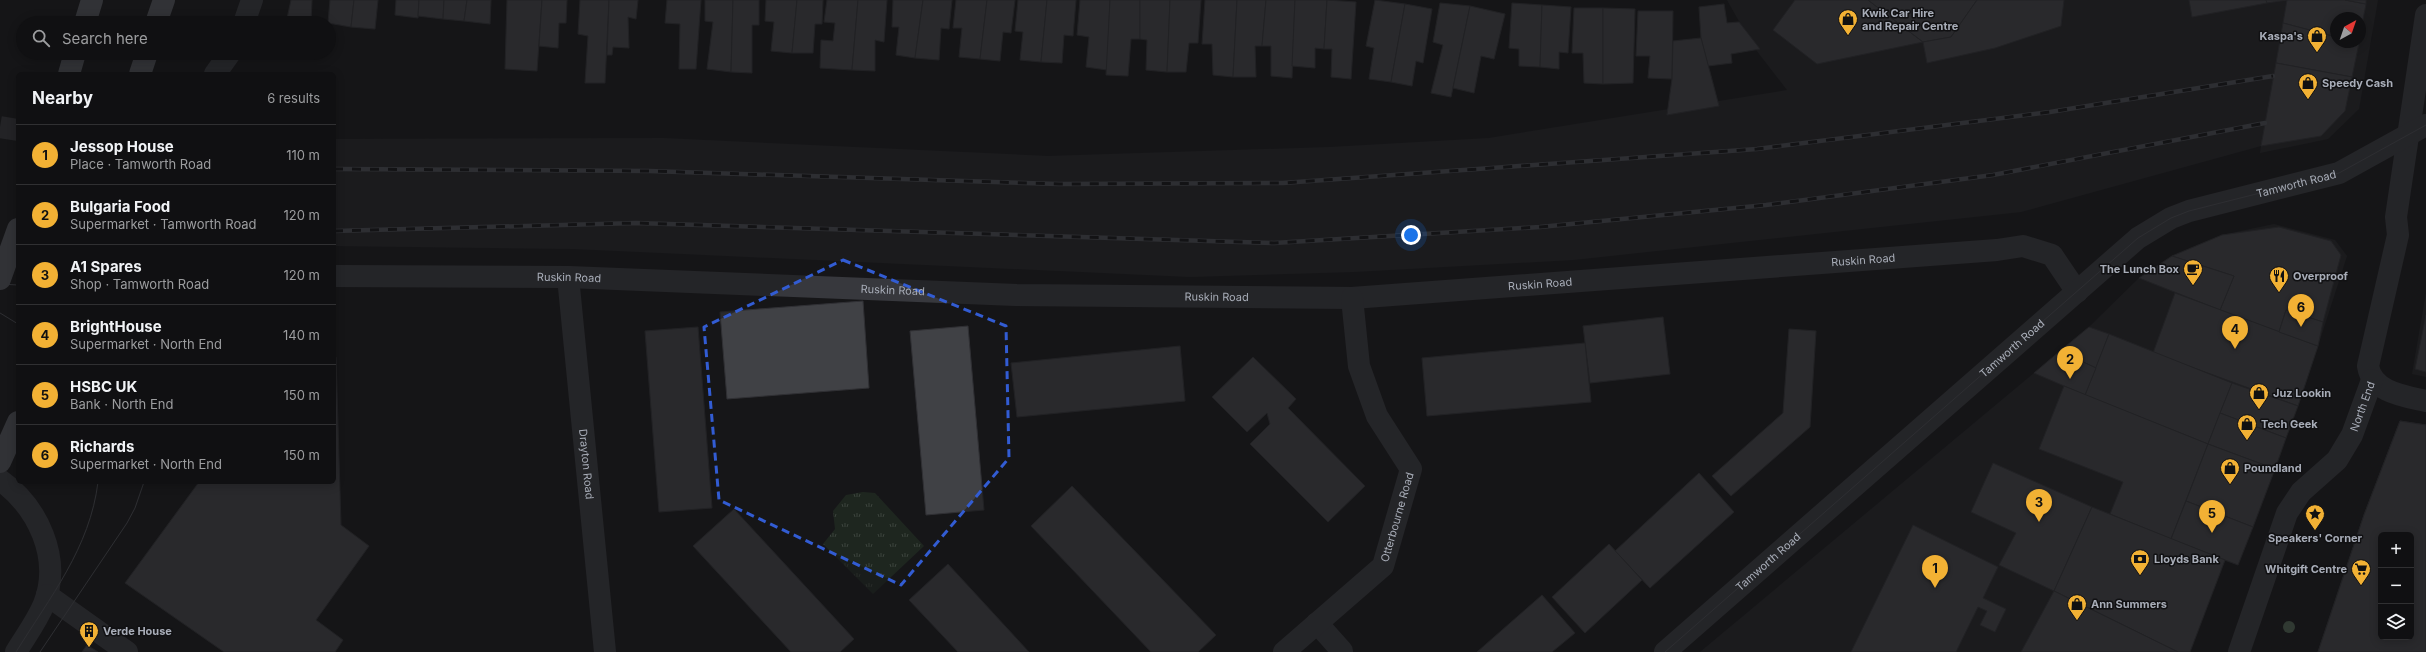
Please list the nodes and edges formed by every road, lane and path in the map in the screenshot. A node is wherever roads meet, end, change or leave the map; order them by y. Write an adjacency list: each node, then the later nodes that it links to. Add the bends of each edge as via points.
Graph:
1 (92, 0): 5 (main road)
2 (164, 0): 6 (main road)
3 (252, 0): 7 (street)
4 (2426, 15): 14 (street, North End)
5 (87, 16)
6 (158, 16)
7 (246, 16)
8 (73, 60): 11 (main road)
9 (145, 60): 12 (main road)
10 (225, 60): 13 (street)
11 (69, 72)
12 (141, 72)
13 (216, 72)
14 (2420, 129): 19 (street, Tamworth Road, via 2339,173 2171,218 2124,249); 21 (street, North End, via 2396,217 2398,235 2368,366)
15 (16, 235): 18 (main road, bridge)
16 (336, 276): 17 (street, Ruskin Road)
17 (568, 277): 20 (street, Ruskin Road, via 1016,296); 31 (street, Drayton Road)
18 (0, 279)
19 (2077, 292): 20 (street, Ruskin Road, via 2052,255 2023,246); 33 (street, Tamworth Road)
20 (1352, 298): 27 (street, Otterbourne Road, via 1359,366 1377,416 1411,469 1383,566)
21 (2372, 380): 22 (street, via 2393,393); 34 (street, North End, via 2352,435 2336,460 2301,492 2287,513)
22 (2426, 400)
23 (16, 426): 24 (main road)
24 (0, 462)
25 (0, 480): 26 (street, via 17,494 43,532 49,567)
26 (47, 595): 29 (street, via 37,618); 30 (street)
27 (1317, 623): 28 (street); 32 (street, Otterbourne Road)
28 (1342, 651)
29 (16, 652)
30 (127, 652)
31 (605, 652)
32 (1284, 652)
33 (1665, 652)
34 (2239, 652)

